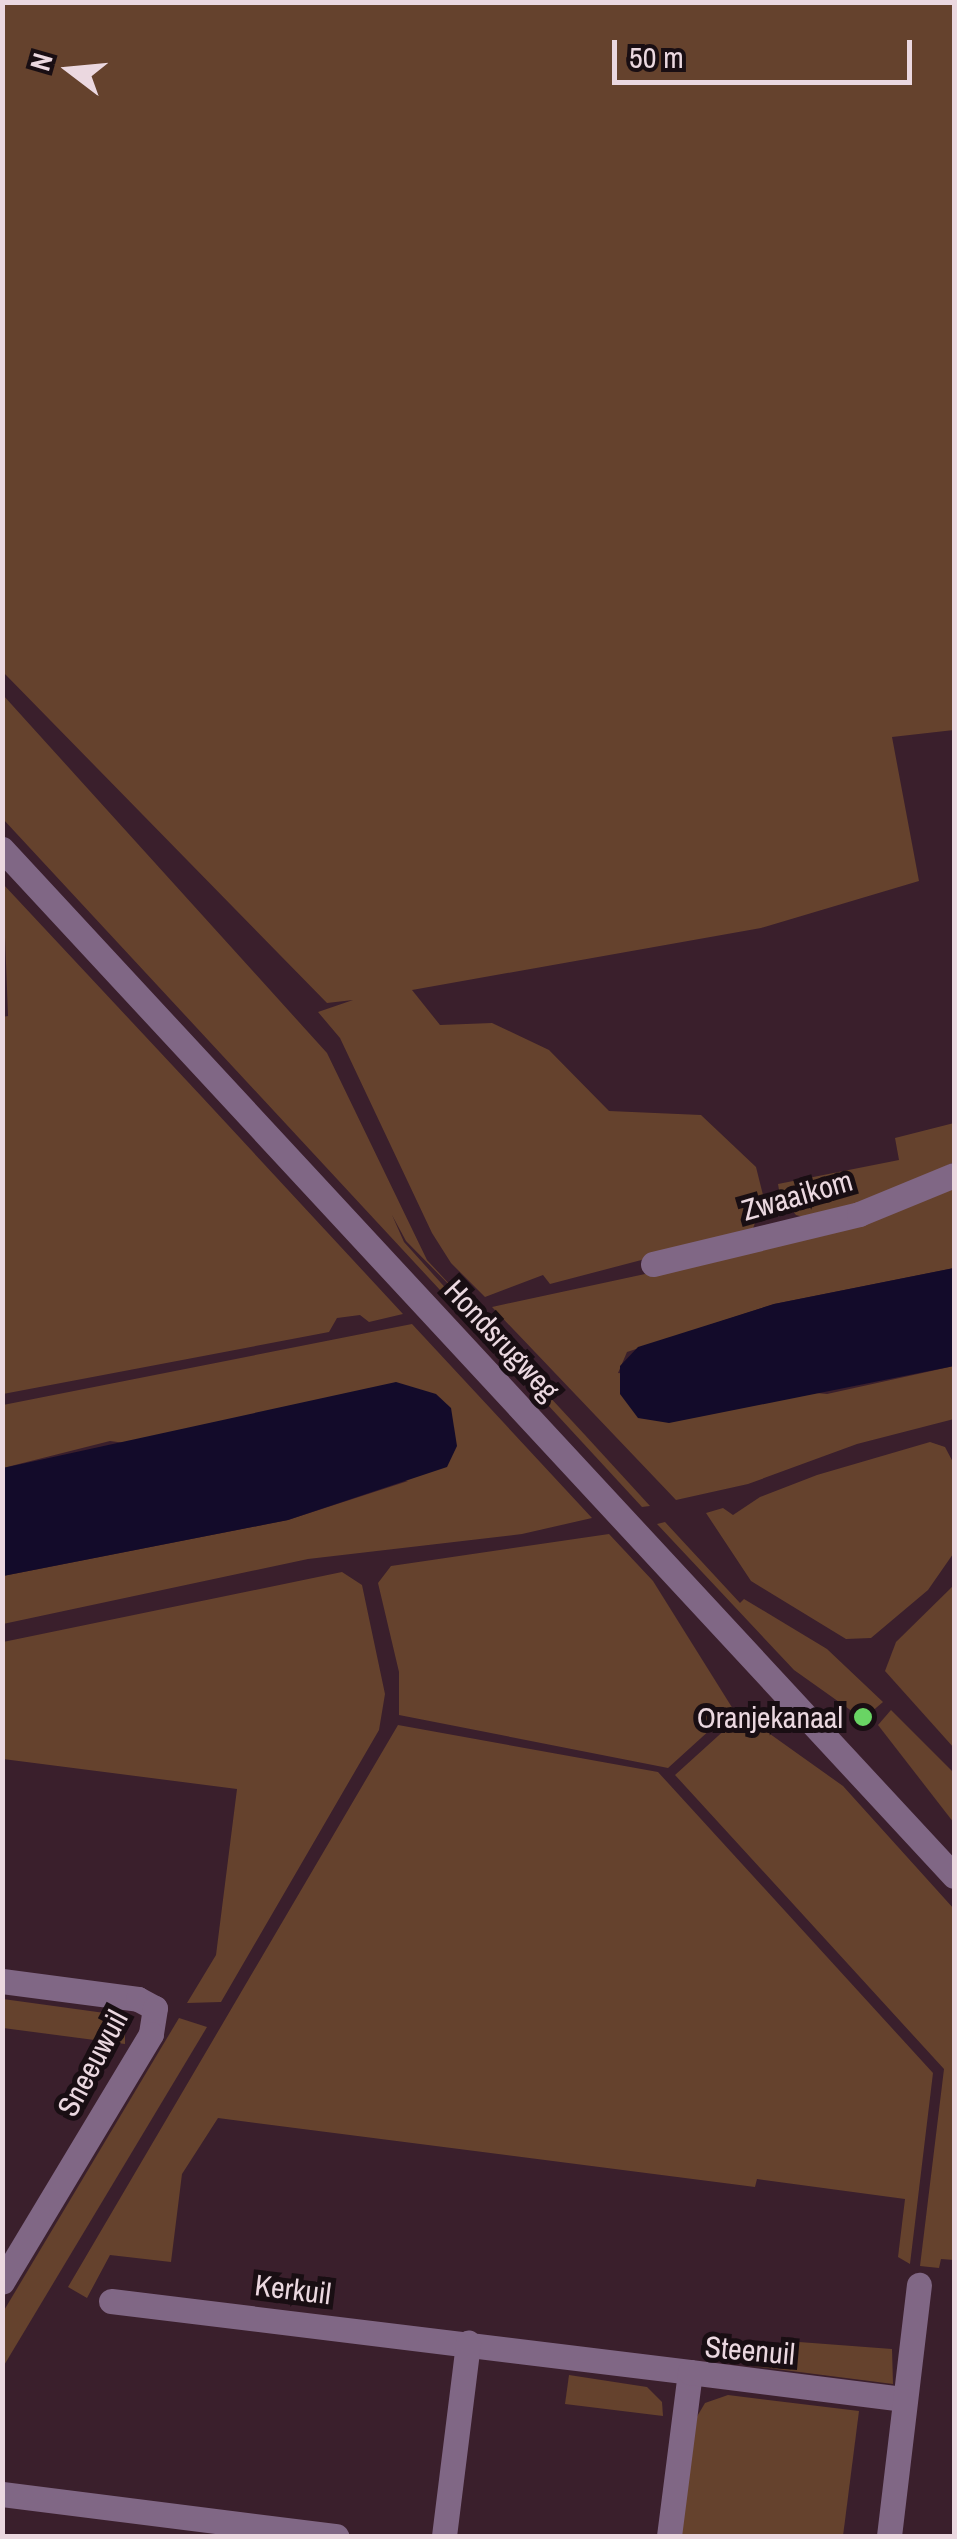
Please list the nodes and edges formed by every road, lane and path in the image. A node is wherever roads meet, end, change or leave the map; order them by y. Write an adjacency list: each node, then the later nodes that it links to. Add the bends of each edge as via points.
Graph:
1 (2, 849): 4 (street, Hondsrugweg)
2 (954, 1175): 3 (street, Zwaaikom, via 859,1214)
3 (653, 1264)
4 (954, 1876)
5 (2, 1981): 6 (street, Sneeuwuil, via 138,1999 155,2008 151,2034)
6 (2, 2282)
7 (919, 2285): 11 (street)
8 (111, 2300): 9 (street, Kerkuil)
9 (468, 2342): 10 (street, Kerkuil); 14 (street)
10 (690, 2372): 11 (street, Steenuil); 15 (street, Steenuil)
11 (904, 2399): 16 (street)
12 (2, 2494): 13 (street)
13 (336, 2536)
14 (444, 2536)
15 (669, 2536)
16 (889, 2536)

